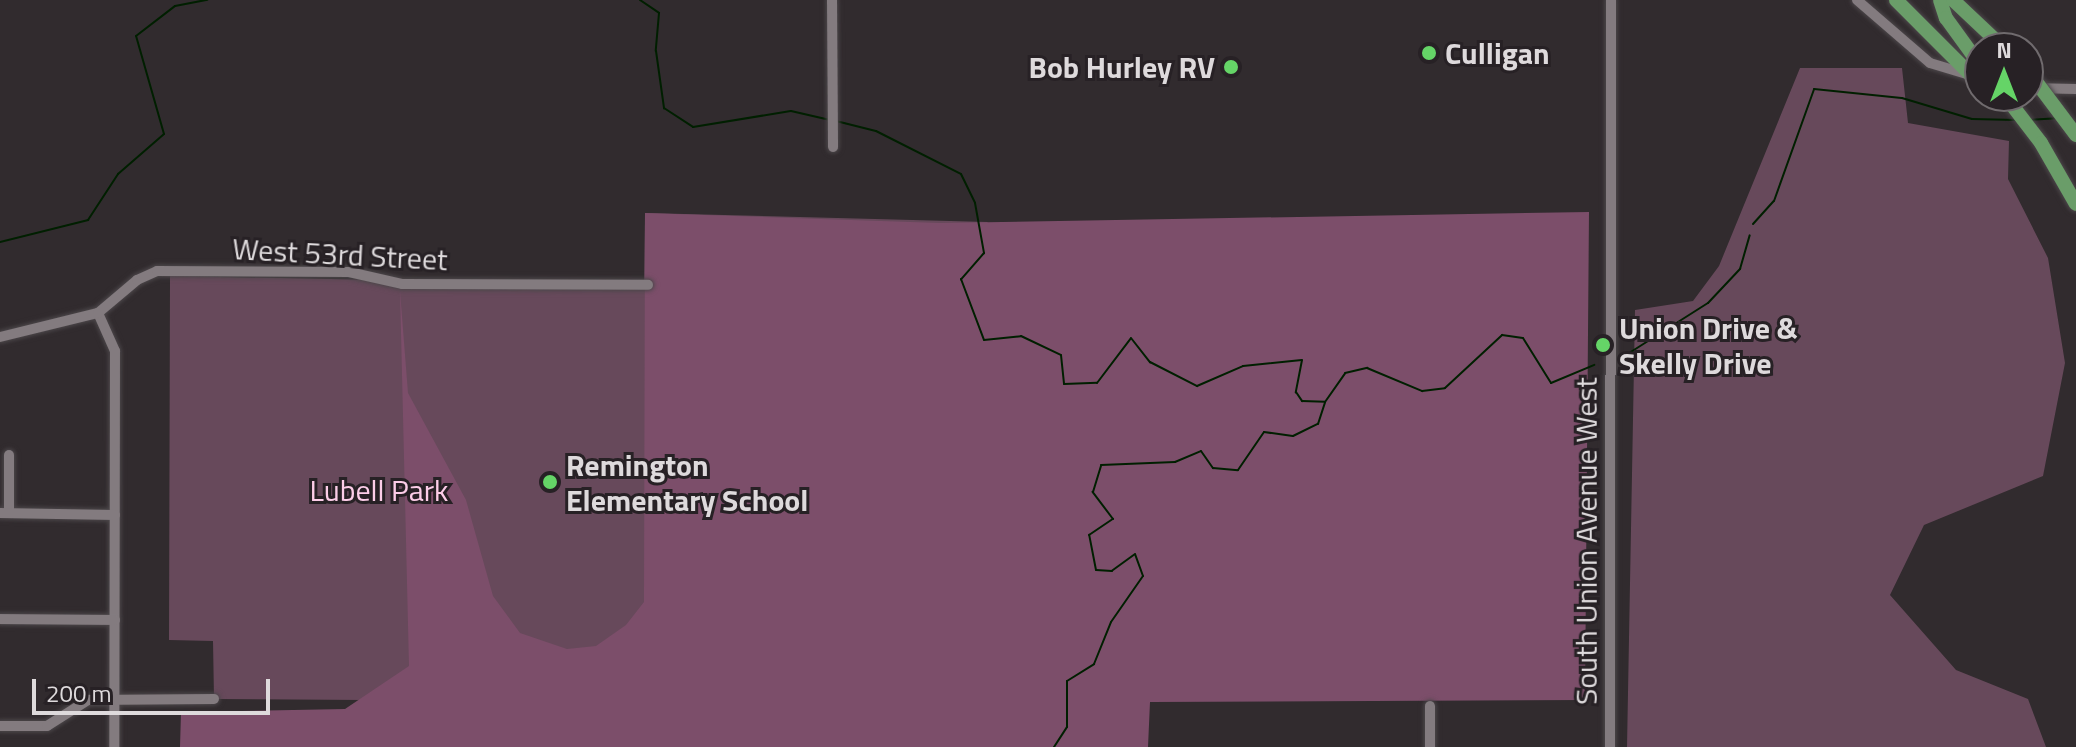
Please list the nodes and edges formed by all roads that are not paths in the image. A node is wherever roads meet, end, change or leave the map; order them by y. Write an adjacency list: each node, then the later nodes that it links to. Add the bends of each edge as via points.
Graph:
1 (832, 0): 16 (street)
2 (1611, 0): 32 (street, South Union Avenue West)
3 (1857, 0): 10 (street, via 1930,63)
4 (1896, 0): 9 (highway)
5 (1940, 0): 8 (highway)
6 (1953, 0): 7 (highway)
7 (1987, 32)
8 (1964, 50)
9 (1964, 61)
10 (1964, 70)
11 (2044, 88): 12 (street)
12 (2076, 89)
13 (2044, 92): 15 (highway, bridge)
14 (2018, 112): 17 (highway)
15 (2076, 135)
16 (833, 147)
17 (2076, 204)
18 (648, 285): 19 (street, West 53rd Street, via 402,284 349,272 157,271 137,280)
19 (98, 313): 20 (street, West 53rd Street); 23 (street, via 115,351)
20 (0, 337)
21 (9, 455): 22 (street)
22 (5, 513): 23 (street)
23 (115, 515): 25 (street)
24 (0, 619): 25 (street)
25 (115, 620): 26 (street)
26 (114, 699): 27 (street); 29 (street, via 79,703 47,726); 30 (street)
27 (214, 699)
28 (1430, 706): 31 (street)
29 (0, 726)
30 (114, 747)
31 (1430, 747)
32 (1610, 747)

